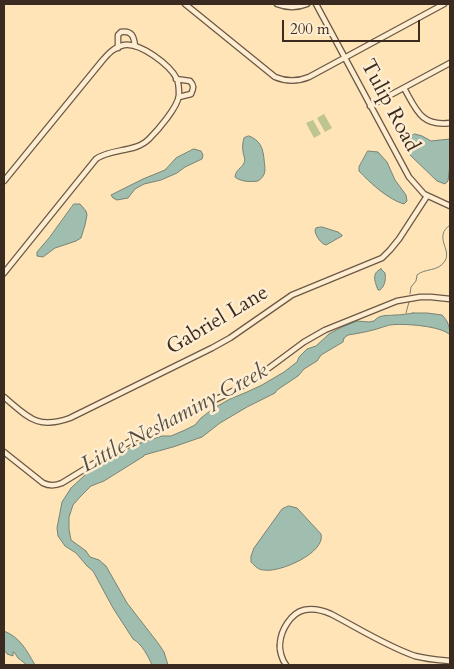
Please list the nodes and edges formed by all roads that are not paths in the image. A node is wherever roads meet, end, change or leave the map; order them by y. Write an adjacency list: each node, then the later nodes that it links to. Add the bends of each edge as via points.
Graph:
1 (185, 4): 8 (street, via 279,78 303,80)
2 (277, 4): 3 (street, via 284,7)
3 (307, 4)
4 (316, 4): 8 (street, Tulip Road)
5 (444, 4): 8 (street)
6 (135, 46): 7 (street); 7 (street, via 134,37 126,31 118,35); 10 (street, via 150,53)
7 (118, 48): 15 (street, via 102,61)
8 (344, 57): 13 (street, Tulip Road)
9 (450, 63): 11 (street)
10 (176, 79): 12 (street); 12 (street, via 193,84 191,94)
11 (404, 88): 13 (street); 14 (street, via 421,116 434,123)
12 (179, 97): 18 (street, via 150,139 96,159)
13 (370, 106): 16 (street, Tulip Road, via 409,177)
14 (450, 124)
15 (4, 181)
16 (427, 196): 17 (street, Tulip Road); 20 (street, Gabriel Lane, via 400,239 382,258 292,295 212,348 70,418 57,423 31,419)
17 (450, 206)
18 (4, 273)
19 (450, 300): 21 (street, via 431,297 398,300 325,330 250,382 150,430 56,486 42,483)
20 (4, 397)
21 (4, 452)
22 (450, 661): 23 (street, via 410,654 331,614 314,609 297,613 285,628 279,644)
23 (286, 665)

